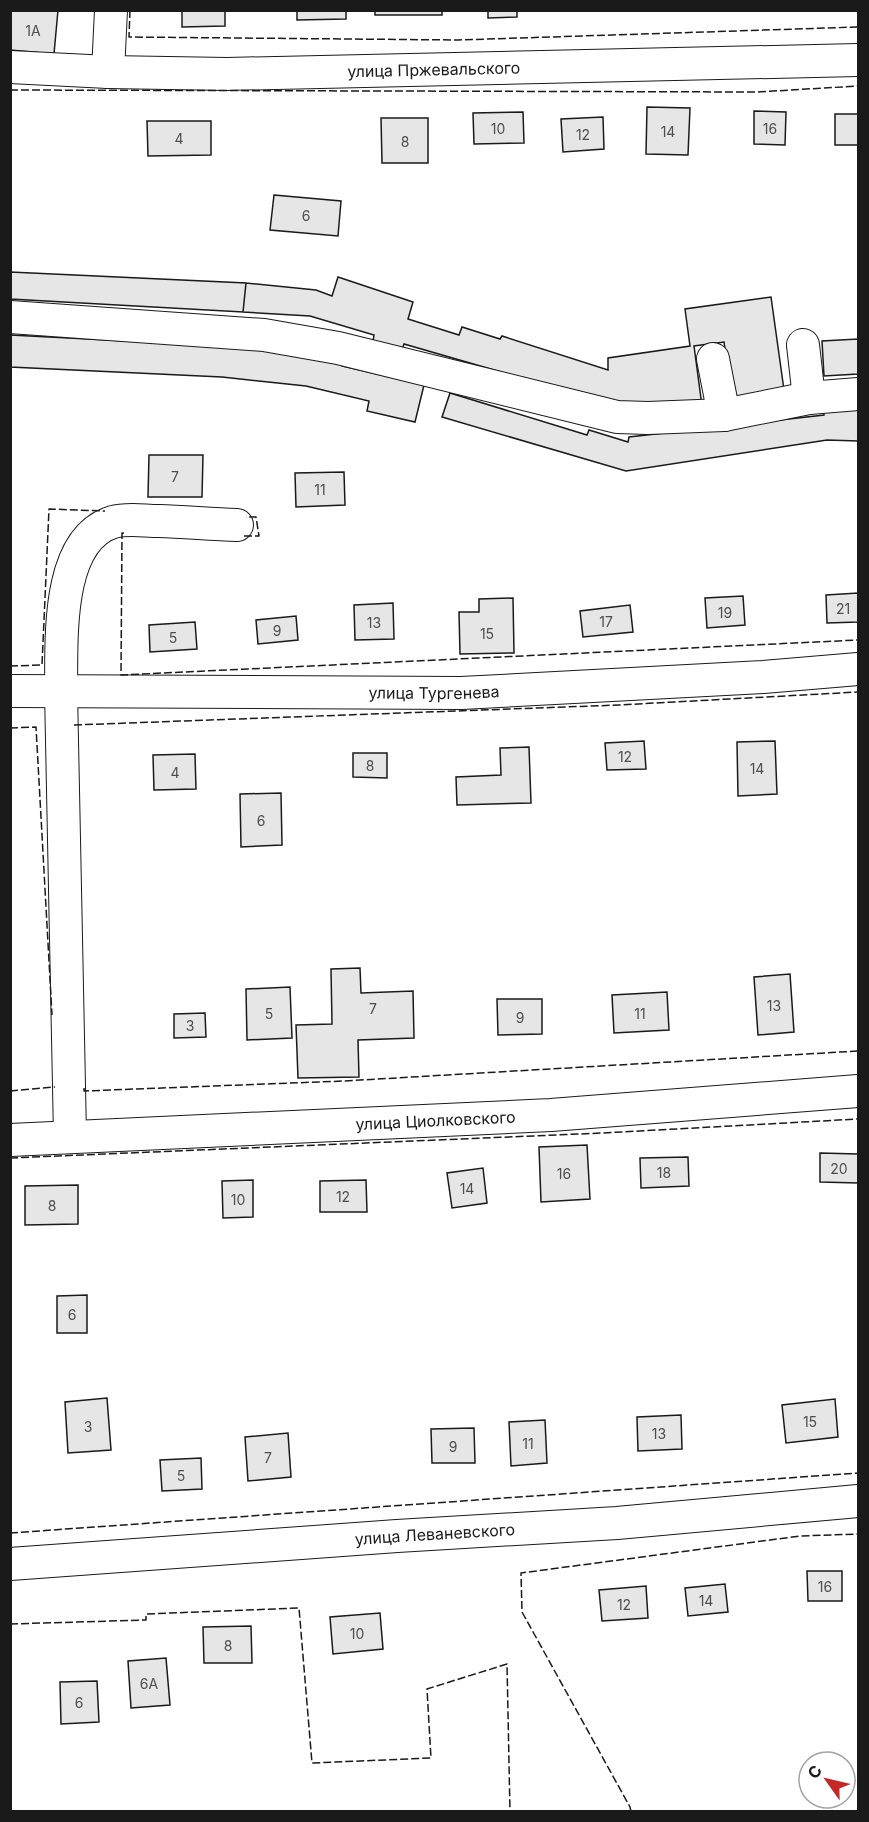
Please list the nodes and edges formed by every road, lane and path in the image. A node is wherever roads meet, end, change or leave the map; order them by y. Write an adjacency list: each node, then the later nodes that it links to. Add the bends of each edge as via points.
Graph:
1 (111, 10): 4 (street)
2 (858, 60): 4 (street, улица Пржевальского, via 227,74)
3 (10, 67): 4 (street, улица Пржевальского)
4 (108, 72)
5 (10, 317): 10 (street, via 264,335 338,348 617,417)
6 (803, 345): 9 (street)
7 (713, 359): 10 (street)
8 (858, 394): 9 (street)
9 (809, 398): 10 (street)
10 (724, 415)
11 (237, 525): 14 (street, via 133,520 94,530 78,551 70,575 63,619)
12 (858, 669): 14 (street, улица Тургенева, via 461,693)
13 (10, 691): 14 (street, улица Тургенева)
14 (61, 692): 16 (street)
15 (858, 1090): 16 (street, улица Циолковского, via 551,1115)
16 (70, 1136): 17 (street, улица Циолковского)
17 (10, 1140)
18 (858, 1502): 19 (street, улица Леваневского, via 617,1523)
19 (10, 1564)

